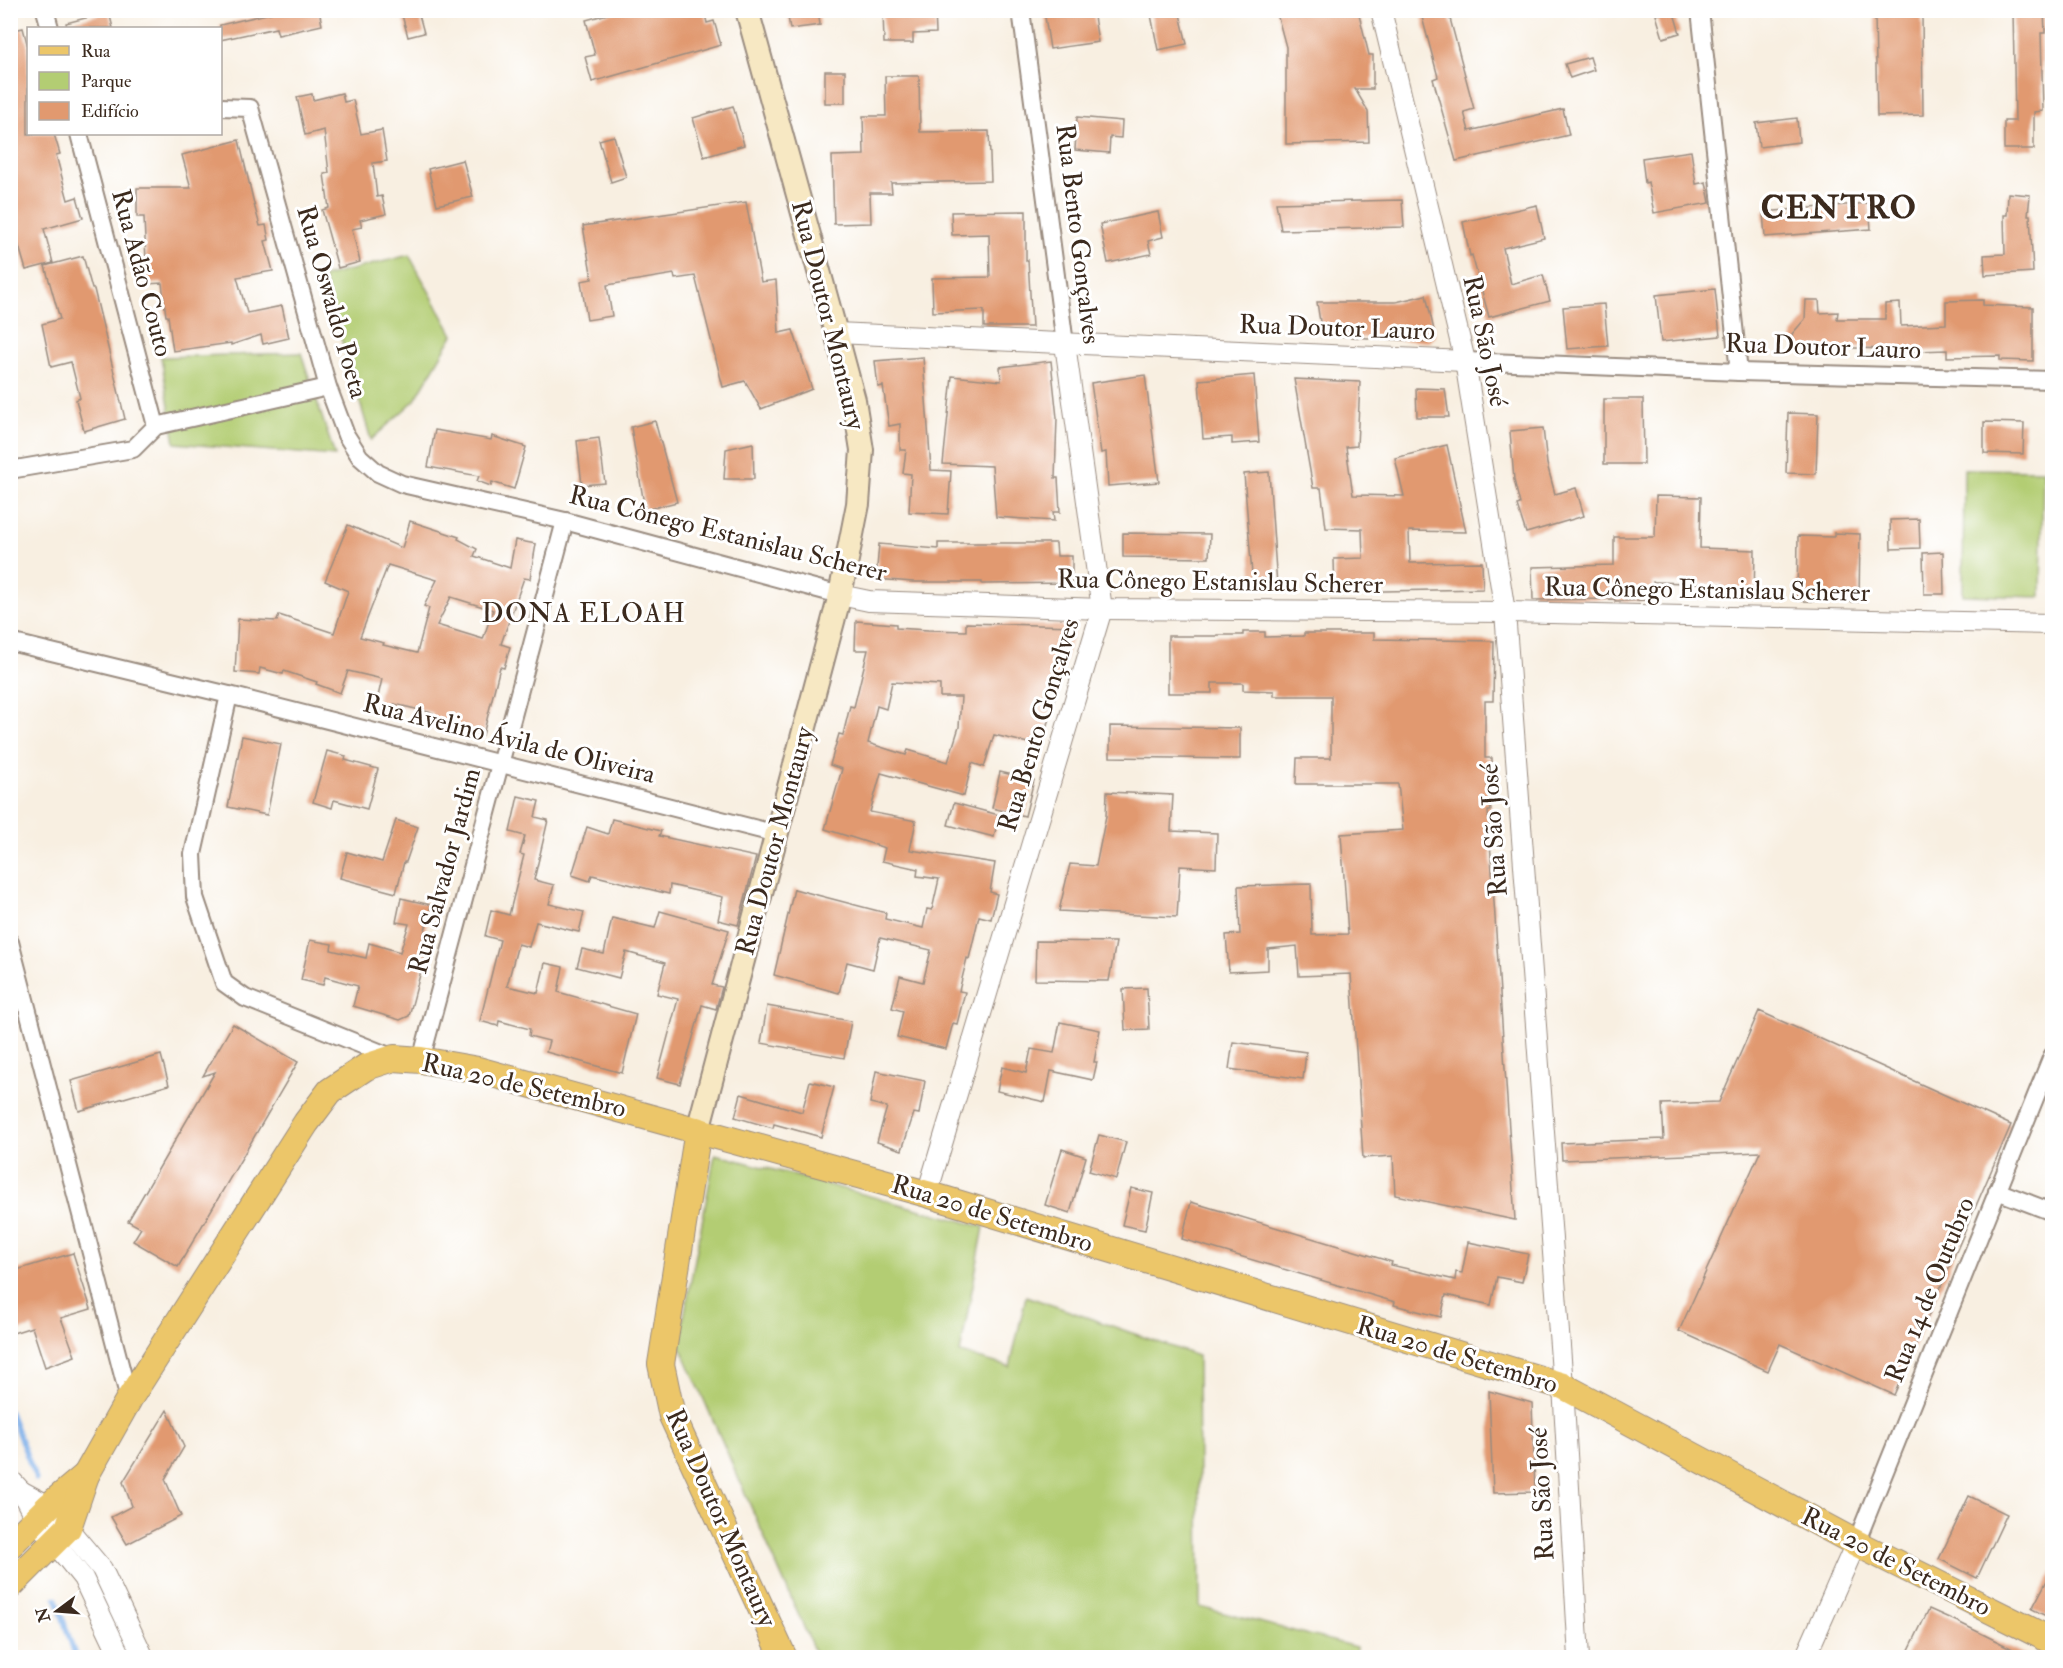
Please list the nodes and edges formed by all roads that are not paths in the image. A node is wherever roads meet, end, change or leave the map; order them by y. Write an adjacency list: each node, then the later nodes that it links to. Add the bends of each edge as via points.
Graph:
1 (45, 10): 6 (street)
2 (747, 10): 9 (main road, Rua Doutor Montaury)
3 (1021, 10): 10 (street, Rua Bento Gonçalves)
4 (1381, 10): 11 (street, Rua São José)
5 (1700, 10): 12 (street)
6 (50, 27)
7 (222, 107): 14 (street, Rua Oswaldo Poeta, via 250,108)
8 (79, 135): 15 (street, Rua Adão Couto)
9 (836, 333): 10 (street, Rua Doutor Lauro); 19 (main road, Rua Doutor Montaury, via 854,400 862,450 858,504)
10 (1065, 344): 11 (street, Rua Doutor Lauro); 20 (street, Rua Bento Gonçalves)
11 (1465, 361): 12 (street, Rua Doutor Lauro); 21 (street, Rua São José)
12 (1739, 372): 13 (street, Rua Doutor Lauro)
13 (2052, 380)
14 (328, 387): 15 (street); 17 (street, Rua Oswaldo Poeta, via 346,435 360,457 378,473)
15 (156, 426): 16 (street, via 134,449)
16 (10, 471)
17 (402, 484): 18 (street, Rua Cônego Estanislau Scherer)
18 (565, 521): 19 (street, Rua Cônego Estanislau Scherer); 25 (street, Rua Salvador Jardim)
19 (840, 595): 20 (street, Rua Cônego Estanislau Scherer, via 869,602); 26 (main road, Rua Doutor Montaury)
20 (1102, 609): 21 (street, Rua Cônego Estanislau Scherer); 33 (street, Rua Bento Gonçalves)
21 (1505, 612): 22 (street, Rua Cônego Estanislau Scherer); 35 (street, Rua São José)
22 (2052, 624)
23 (10, 642): 24 (street, Rua Avelino Ávila de Oliveira)
24 (229, 695): 25 (street, Rua Avelino Ávila de Oliveira); 29 (street, via 193,854 195,897 224,982 245,998)
25 (500, 762): 26 (street, Rua Avelino Ávila de Oliveira); 30 (street, Rua Salvador Jardim)
26 (777, 834): 31 (main road, Rua Doutor Montaury)
27 (10, 942): 36 (street)
28 (2052, 1056): 32 (street, Rua 14 de Outubro)
29 (394, 1058): 30 (main road, Rua 20 de Setembro); 36 (main road, Rua 20 de Setembro, via 366,1067 330,1091 259,1194)
30 (421, 1060): 31 (main road, Rua 20 de Setembro, via 478,1070)
31 (698, 1130): 33 (main road, Rua 20 de Setembro); 47 (main road, Rua Doutor Montaury, via 661,1364 672,1416)
32 (1997, 1191): 34 (street); 41 (street, Rua 14 de Outubro)
33 (927, 1194): 35 (main road, Rua 20 de Setembro)
34 (2052, 1212)
35 (1563, 1386): 41 (main road, Rua 20 de Setembro); 48 (street, Rua São José)
36 (129, 1399): 37 (main road, Rua 20 de Setembro)
37 (86, 1475): 39 (main road, Rua 20 de Setembro); 40 (main road, Rua 20 de Setembro)
38 (16, 1485): 39 (street)
39 (42, 1513): 40 (street); 42 (main road, Rua 20 de Setembro)
40 (61, 1535): 43 (main road); 45 (street); 46 (street, via 102,1569)
41 (1856, 1543): 44 (main road, Rua 20 de Setembro); 49 (street)
42 (10, 1545)
43 (10, 1586)
44 (2052, 1641)
45 (121, 1658)
46 (144, 1658)
47 (784, 1658)
48 (1579, 1658)
49 (1805, 1658)

